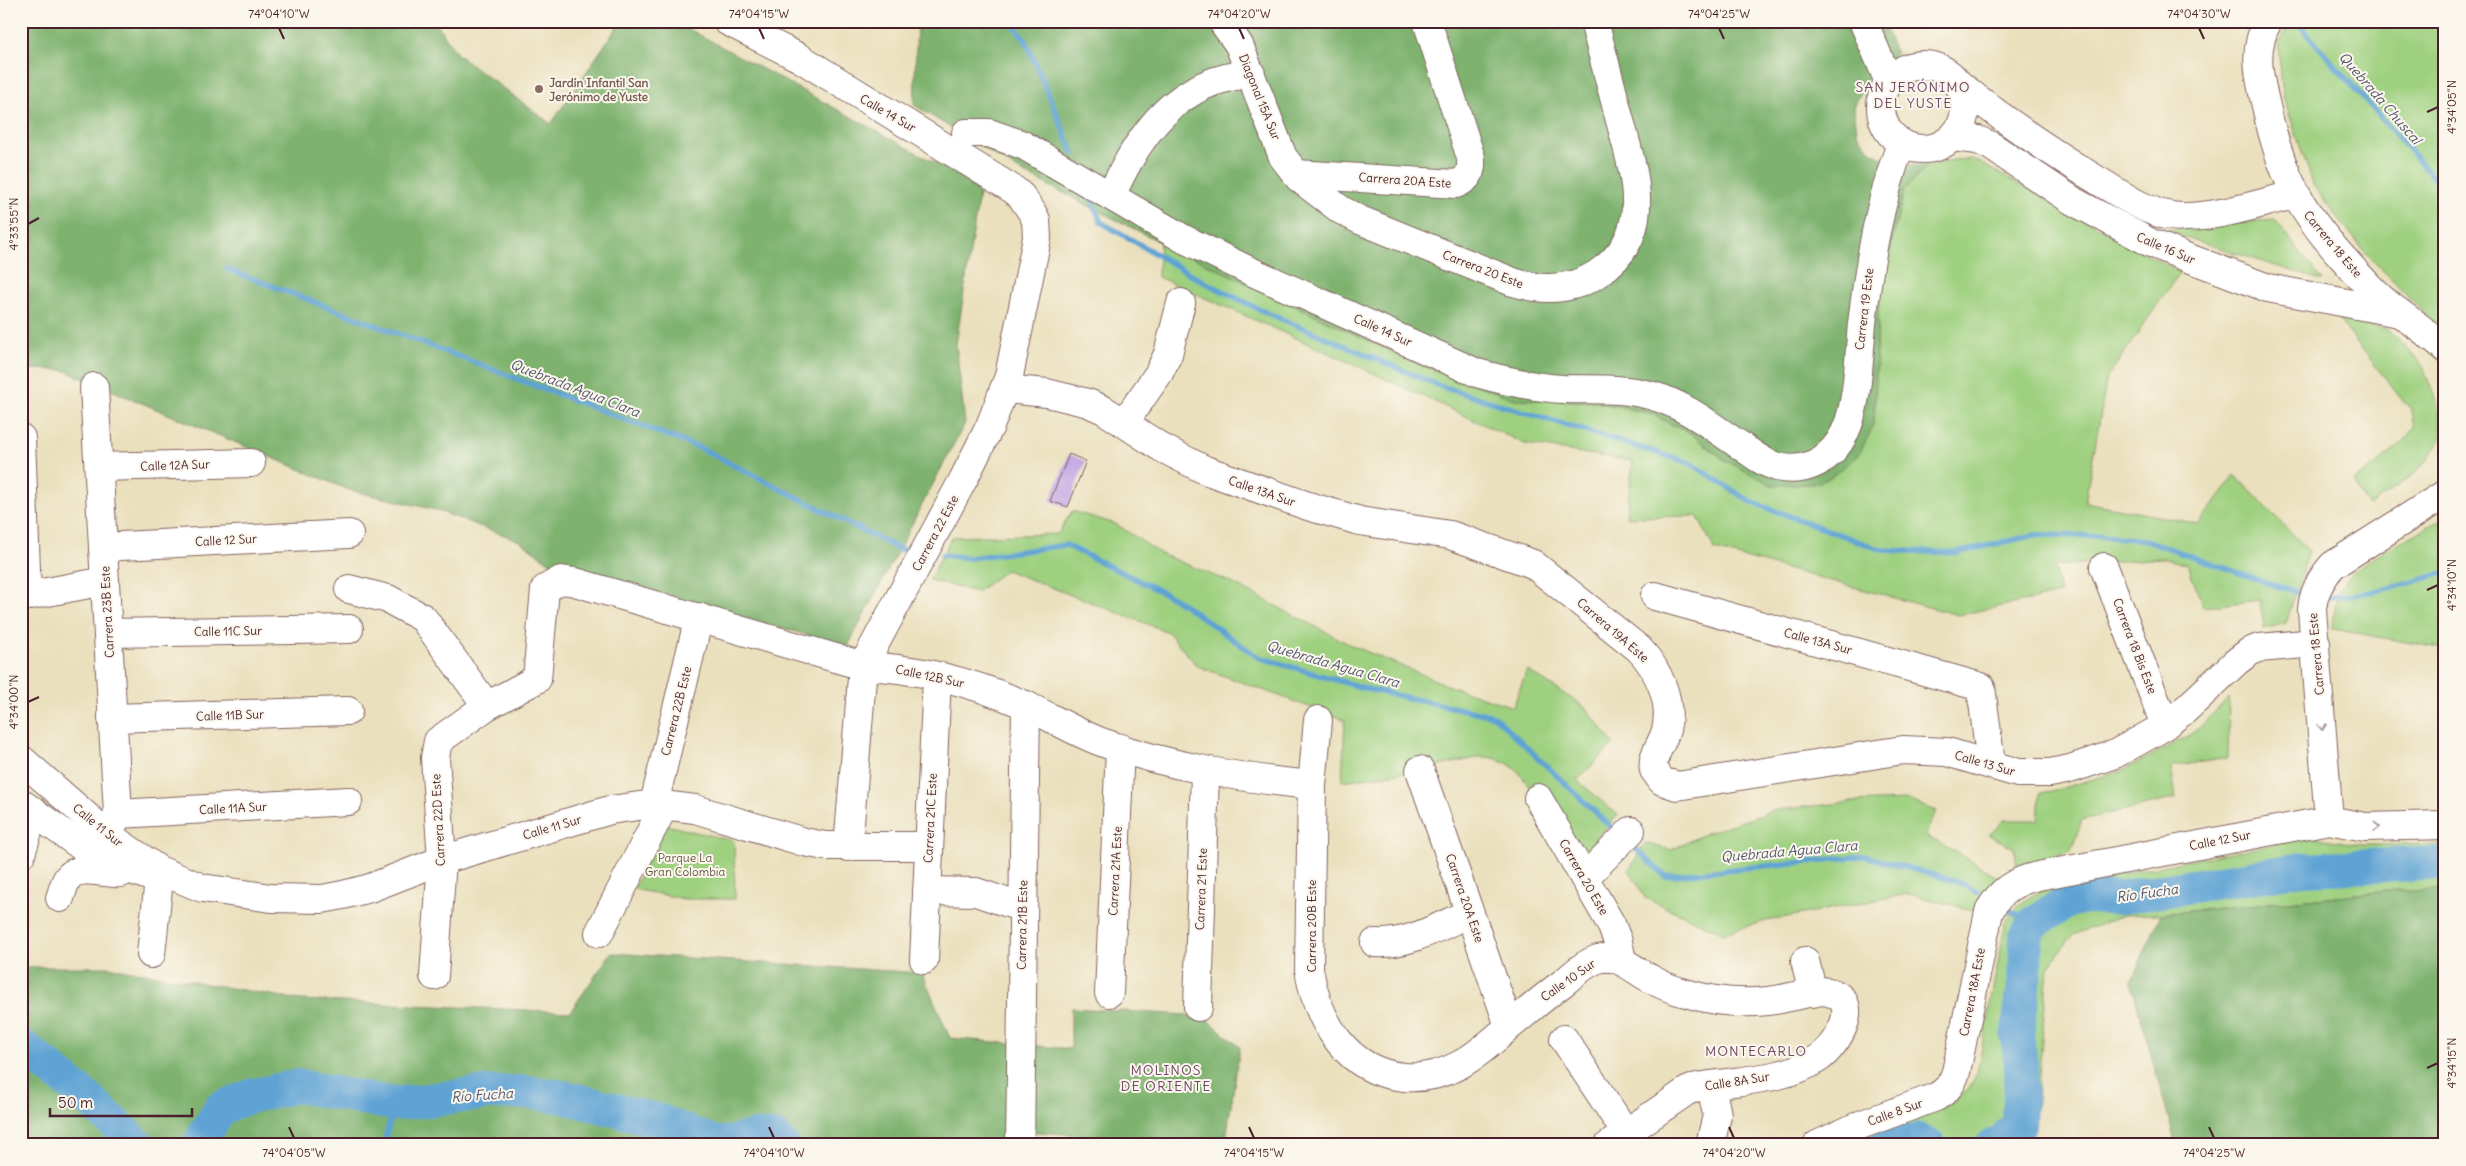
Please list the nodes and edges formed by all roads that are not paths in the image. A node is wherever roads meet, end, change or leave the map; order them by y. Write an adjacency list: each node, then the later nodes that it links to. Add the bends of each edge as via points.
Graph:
1 (727, 21): 16 (street, Calle 14 Sur, via 800,58 1014,190)
2 (1222, 21): 7 (street, Diagonal 15A Sur, via 1239,45)
3 (1427, 21): 13 (street, Carrera 20A Este, via 1471,158 1472,170 1468,176 1456,184)
4 (1594, 21): 13 (street, Carrera 20 Este, via 1638,200 1628,239 1612,261 1591,278 1552,288 1513,282 1360,220 1311,189)
5 (1863, 21): 8 (street)
6 (2268, 21): 14 (street, Carrera 18 Este, via 2258,50 2259,76 2279,161)
7 (1251, 74): 13 (street, Diagonal 15A Sur, via 1283,157); 15 (street, via 1237,75 1210,85 1168,109 1131,154)
8 (1889, 82): 9 (street, via 1911,66 1925,65 1938,67); 12 (street, via 1882,94 1883,120 1889,133)
9 (1959, 84): 11 (street, via 1965,96 1966,111); 14 (street, via 2036,143 2126,197 2160,213 2181,217 2206,215)
10 (966, 133): 15 (street, Calle 14 Sur, via 989,133 1023,145)
11 (1954, 137): 12 (street, via 1928,149); 18 (street, Calle 16 Sur, via 1978,140 1991,146 2073,201 2186,257 2268,288)
12 (1901, 144): 25 (street, Carrera 19 Este, via 1881,205 1869,268 1850,419 1840,442)
13 (1296, 174)
14 (2295, 195): 18 (street, Carrera 18 Este, via 2331,245 2366,284)
15 (1111, 196): 25 (street, Calle 14 Sur, via 1184,239 1248,270 1477,373 1544,388 1603,388 1638,392 1688,410 1764,462 1790,468)
16 (1036, 220): 21 (street, Carrera 22 Este, via 1036,249)
17 (1181, 303): 22 (street, via 1168,354 1159,373)
18 (2399, 313): 19 (street, Carrera 18 Este)
19 (2445, 348)
20 (94, 387): 26 (street, Carrera 23B Este)
21 (1004, 389): 22 (street, Calle 13A Sur, via 1068,397 1104,410); 40 (street, Carrera 22 Este, via 963,480)
22 (1124, 423): 30 (street, Calle 13A Sur, via 1162,448 1227,479 1360,521 1450,535)
23 (21, 438): 34 (street)
24 (251, 463): 26 (street, Calle 12A Sur)
25 (1816, 465)
26 (99, 467): 29 (street, Carrera 23B Este)
27 (2445, 494): 39 (street, Carrera 18 Este, via 2333,564 2322,578 2313,602)
28 (349, 534): 29 (street, Calle 12 Sur)
29 (103, 547): 32 (street, Carrera 23B Este)
30 (1533, 564): 54 (street, Carrera 19A Este, via 1651,661 1662,686 1667,714 1666,729 1655,752 1654,770 1662,781)
31 (2104, 567): 47 (street, Carrera 18 Bis Este)
32 (105, 581): 34 (street); 38 (street, Carrera 23B Este)
33 (349, 590): 43 (street, via 388,599 423,618)
34 (24, 596)
35 (1655, 596): 50 (street, Calle 13A Sur, via 1981,687)
36 (699, 617): 40 (street, Calle 12B Sur); 43 (street, Calle 12B Sur, via 561,580 545,589 537,679); 57 (street, Carrera 22B Este)
37 (349, 629): 38 (street, Calle 11C Sur)
38 (108, 633): 45 (street, Carrera 23B Este)
39 (2316, 643): 47 (street, Calle 13 Sur, via 2249,652); 59 (street, Carrera 18 Este, one-way to 59)
40 (863, 666): 41 (street, Calle 12B Sur); 63 (street, Carrera 22 Este)
41 (937, 677): 42 (street, Calle 12B Sur); 64 (street, Carrera 21C Este)
42 (1026, 705): 48 (street, Calle 12B Sur); 73 (street, Carrera 21B Este)
43 (487, 706): 66 (street, Carrera 22D Este, via 438,741 435,758)
44 (348, 711): 45 (street, Calle 11B Sur)
45 (112, 718): 60 (street, Carrera 23B Este)
46 (1318, 720): 53 (street)
47 (2166, 725): 50 (street, Calle 13 Sur, via 2115,754 2070,769 2018,773)
48 (1120, 748): 51 (street, Calle 12B Sur); 82 (street, Carrera 21A Este)
49 (21, 759): 60 (street, Calle 11 Sur)
50 (1991, 764): 54 (street, Calle 13 Sur, via 1947,752 1903,750)
51 (1205, 770): 53 (street, Calle 12B Sur); 84 (street, Carrera 21 Este)
52 (1420, 770): 74 (street, Carrera 20A Este)
53 (1312, 785): 87 (street, Carrera 20B Este, via 1309,969 1323,1018)
54 (1678, 786)
55 (1538, 798): 68 (street, Carrera 20 Este)
56 (348, 801): 60 (street, Calle 11A Sur)
57 (659, 804): 63 (street, Calle 11 Sur, via 695,809 804,842); 66 (street, Calle 11 Sur, via 610,810); 75 (street, Carrera 22B Este)
58 (27, 807): 65 (street); 67 (street, Calle 11 Sur, via 98,858)
59 (2329, 820): 61 (street, Calle 12 Sur, one-way to 61, via 2365,827); 71 (street, Calle 12 Sur, via 2027,878)
60 (113, 825): 69 (street, Calle 11 Sur)
61 (2445, 825)
62 (1631, 832): 68 (street)
63 (848, 846): 64 (street, Calle 11 Sur)
64 (929, 846): 70 (street, Carrera 21C Este)
65 (21, 854)
66 (442, 860): 69 (street, Calle 11 Sur, via 370,888 322,899 230,893); 81 (street, Carrera 22D Este)
67 (132, 871): 69 (street, Calle 11 Sur); 72 (street, via 73,874 67,878)
68 (1584, 878): 79 (street, Carrera 20 Este, via 1611,924)
69 (170, 880): 77 (street)
70 (927, 891): 73 (street, via 976,892); 78 (street, Carrera 21C Este)
71 (2001, 894): 89 (street, Carrera 18A Este, via 1990,912 1956,1072)
72 (60, 898)
73 (1022, 908): 91 (street, Carrera 21B Este)
74 (1470, 913): 76 (street, via 1410,939); 85 (street, Carrera 20A Este)
75 (599, 933)
76 (1375, 942)
77 (151, 954)
78 (924, 960)
79 (1622, 960): 83 (street, via 1665,986 1720,1000 1762,1002); 85 (street, Calle 10 Sur, via 1609,958 1589,963)
80 (1805, 962): 83 (street)
81 (434, 976)
82 (1109, 993)
83 (1809, 993): 88 (street, Calle 8A Sur, via 1831,992 1843,1004 1846,1023 1825,1053 1806,1066 1776,1075)
84 (1198, 1007)
85 (1510, 1026): 87 (street, Calle 10 Sur, via 1461,1066 1434,1075 1391,1075 1370,1068)
86 (1564, 1039): 90 (street)
87 (1351, 1055)
88 (1711, 1085): 90 (street, Calle 8A Sur, via 1687,1091); 92 (street, via 1716,1115)
89 (1946, 1092): 93 (street, Calle 8 Sur)
90 (1618, 1139)
91 (1020, 1145)
92 (1710, 1145)
93 (1817, 1145)

